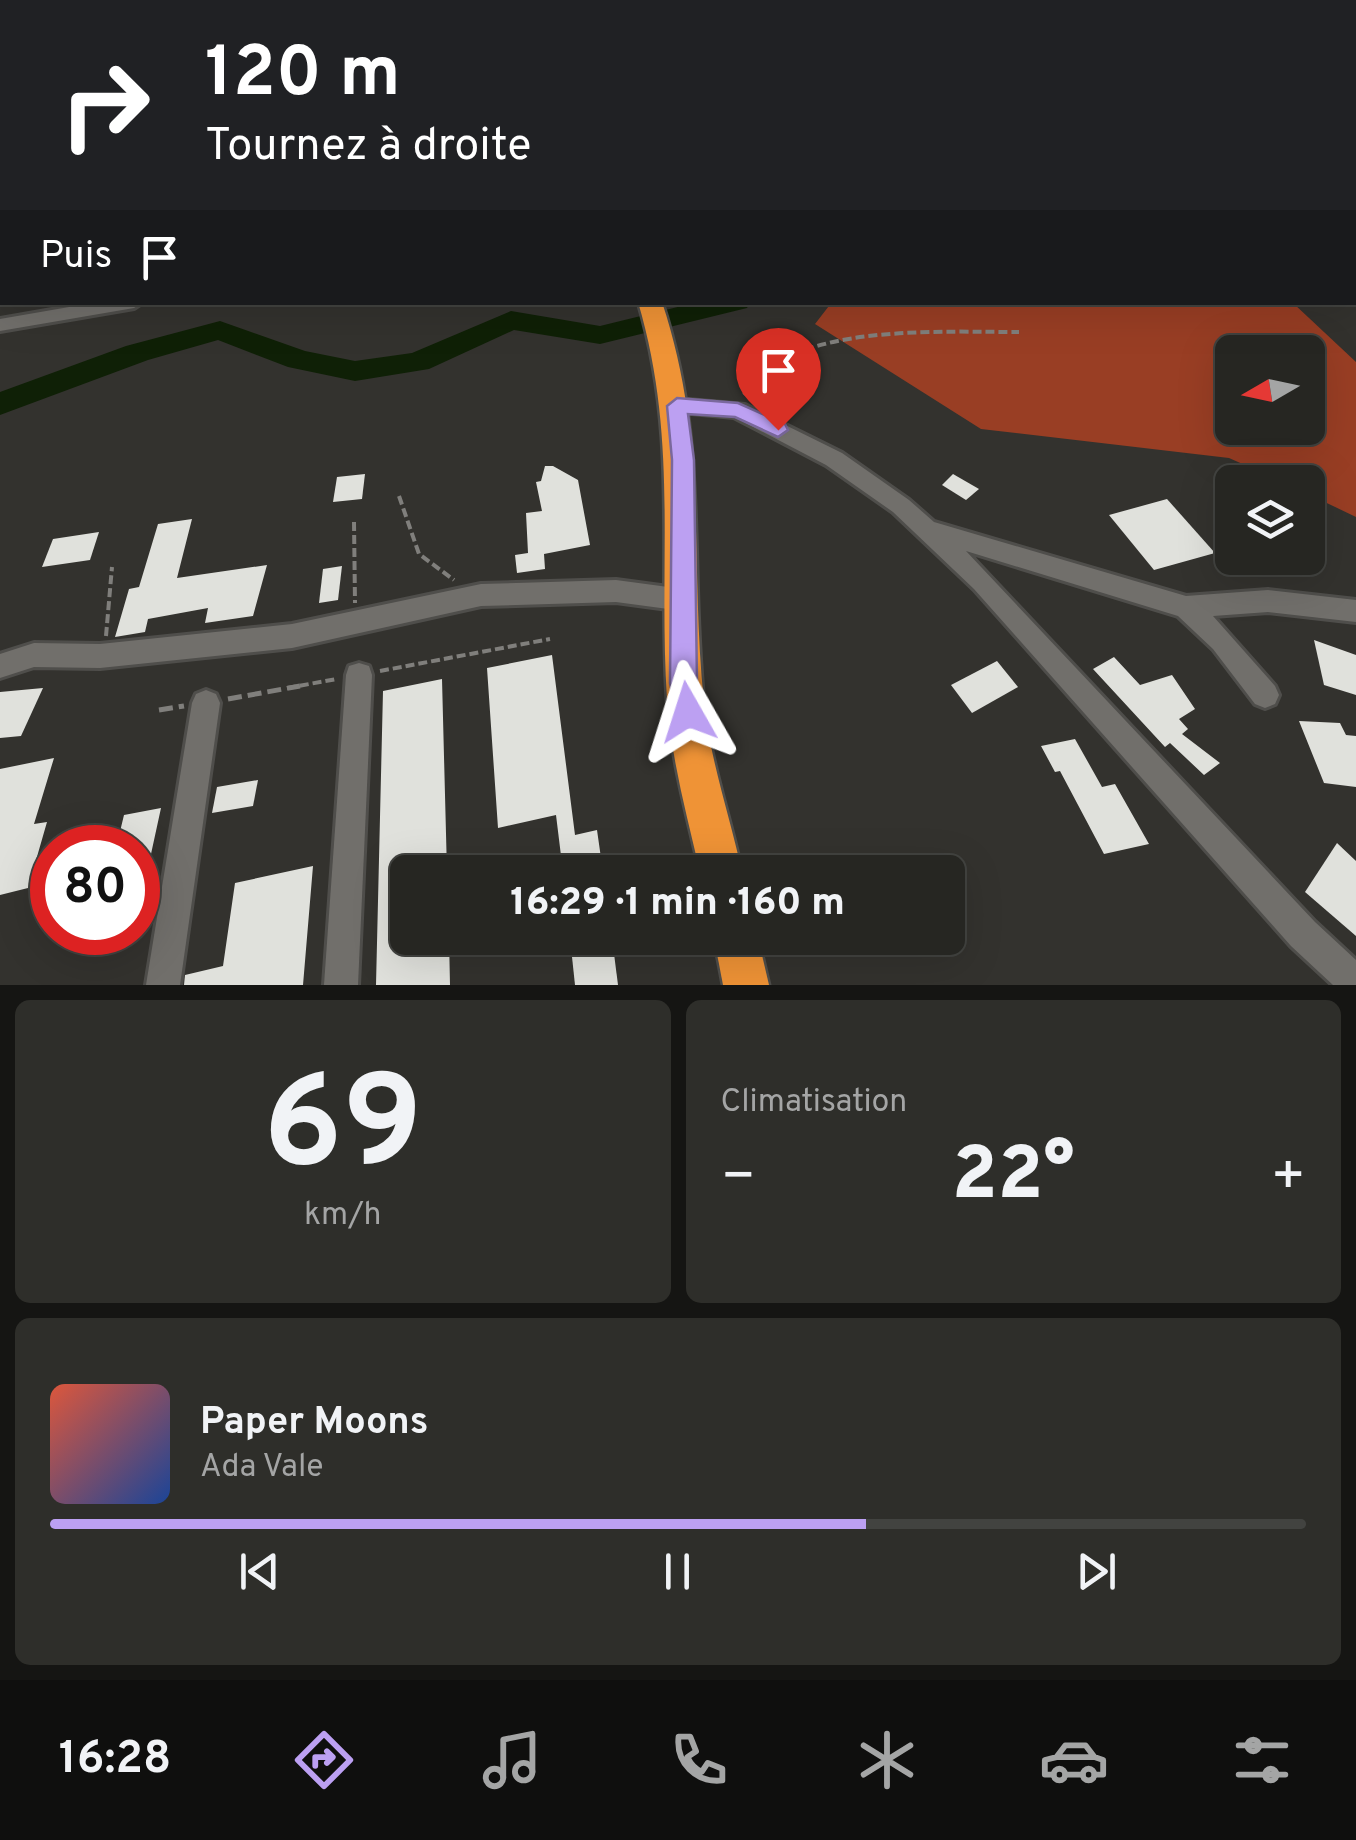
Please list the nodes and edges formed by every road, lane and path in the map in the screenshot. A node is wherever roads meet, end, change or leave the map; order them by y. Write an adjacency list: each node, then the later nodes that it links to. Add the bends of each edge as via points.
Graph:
1 (117, 305): 3 (street)
2 (653, 309): 5 (highway)
3 (0, 326)
4 (1019, 332): 6 (path, via 924,331 790,355 750,379)
5 (677, 406): 6 (street); 12 (highway)
6 (738, 410): 9 (street, via 834,460)
7 (399, 496): 11 (path, via 419,554)
8 (354, 522): 15 (path)
9 (926, 529): 13 (street); 23 (street, via 984,582 1290,920)
10 (112, 566): 16 (path, via 110,621)
11 (468, 598): 12 (street, via 616,592); 15 (street)
12 (682, 600): 21 (highway, via 684,683)
13 (1186, 607): 14 (street, via 1268,602); 19 (street)
14 (1356, 611)
15 (355, 622): 16 (street, via 292,636)
16 (100, 656): 17 (street, via 34,655)
17 (0, 666)
18 (360, 675): 25 (street)
19 (1265, 696)
20 (206, 703): 24 (street)
21 (718, 855)
22 (740, 955): 26 (highway)
23 (1356, 983)
24 (163, 985)
25 (341, 985)
26 (746, 985)

